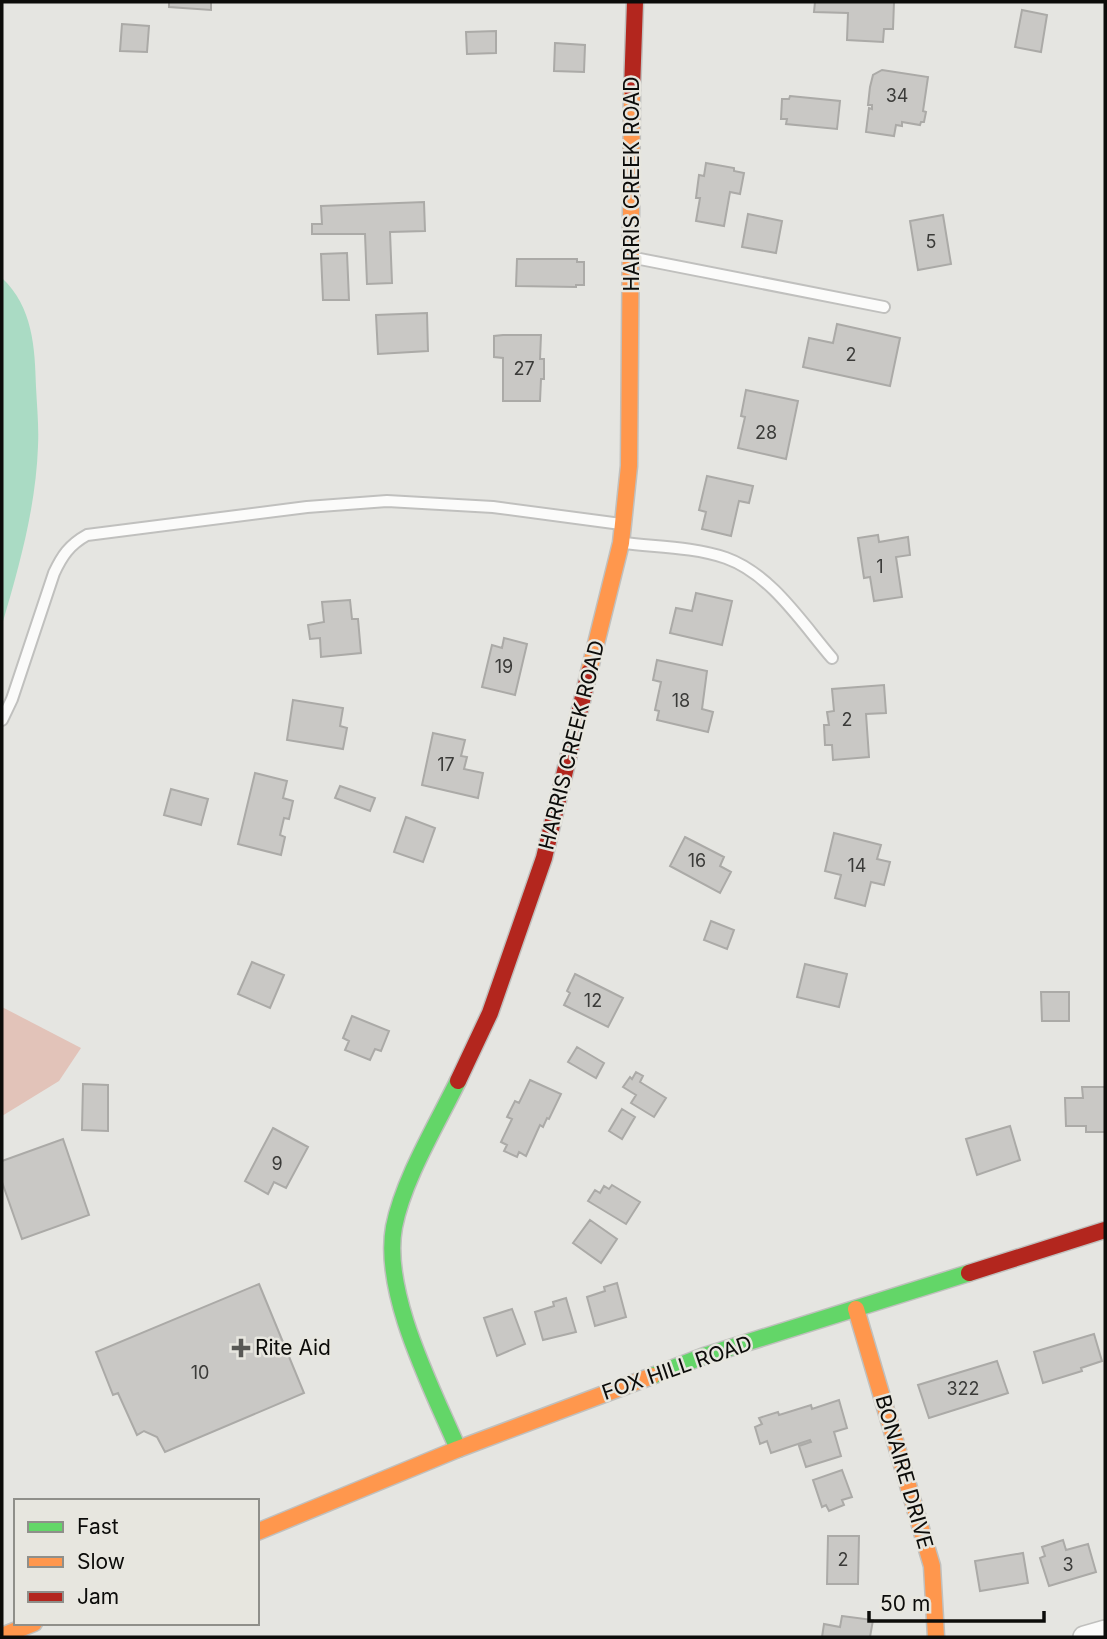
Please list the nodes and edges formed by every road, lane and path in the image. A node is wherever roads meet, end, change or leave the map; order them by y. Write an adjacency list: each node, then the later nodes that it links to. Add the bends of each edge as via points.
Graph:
1 (635, 2): 2 (street, HARRIS CREEK ROAD)
2 (632, 258): 3 (lane); 4 (street, HARRIS CREEK ROAD)
3 (884, 307)
4 (624, 524): 5 (street, HARRIS CREEK ROAD); 7 (lane, via 493,507 387,502 307,507 87,535 63,554 54,573)
5 (621, 543): 6 (lane, via 727,559 760,577); 10 (street, HARRIS CREEK ROAD, via 544,858 520,932 490,1013 407,1188 394,1228 397,1296)
6 (832, 658)
7 (2, 720)
8 (1105, 1230): 9 (street, FOX HILL ROAD)
9 (856, 1309): 10 (street, FOX HILL ROAD, via 704,1356); 15 (street, BONAIRE DRIVE, via 932,1566)
10 (458, 1449): 11 (street, FOX HILL ROAD)
11 (259, 1531)
12 (28, 1625): 14 (street)
13 (1105, 1631): 16 (street)
14 (5, 1633)
15 (936, 1637)
16 (1084, 1637)

